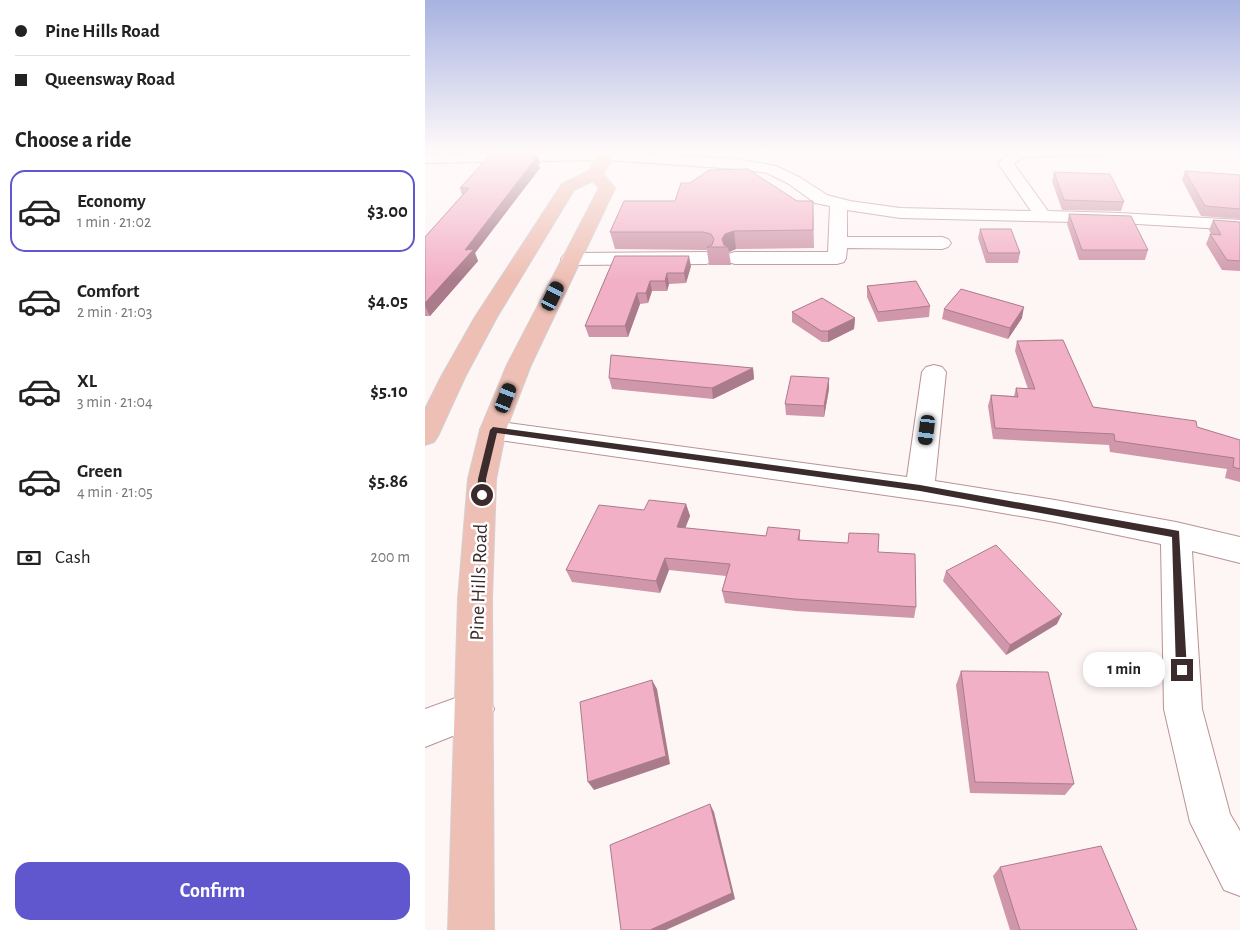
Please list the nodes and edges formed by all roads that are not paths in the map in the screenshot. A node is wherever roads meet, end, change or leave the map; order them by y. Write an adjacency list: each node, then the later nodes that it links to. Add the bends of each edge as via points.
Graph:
1 (564, 193): 14 (main road, via 486,317)
2 (604, 193): 12 (main road, Pine Hills Road)
3 (813, 193): 5 (street)
4 (1027, 193): 6 (street)
5 (839, 203): 6 (street, via 900,213); 8 (street)
6 (1043, 216): 7 (street)
7 (1240, 225)
8 (837, 242): 9 (street); 11 (street, via 837,258)
9 (942, 243)
10 (706, 258): 12 (street)
11 (735, 258)
12 (571, 259): 15 (main road, Pine Hills Road, via 519,365)
13 (934, 372): 16 (street)
14 (428, 423)
15 (493, 430): 16 (street); 19 (main road, Pine Hills Road, via 482,479 475,599)
16 (920, 488): 17 (street)
17 (1176, 534): 18 (street); 21 (street, via 1183,709 1211,822)
18 (1240, 550)
19 (475, 709): 20 (street); 22 (main road, Pine Hills Road)
20 (425, 728)
21 (1240, 874)
22 (471, 930)

